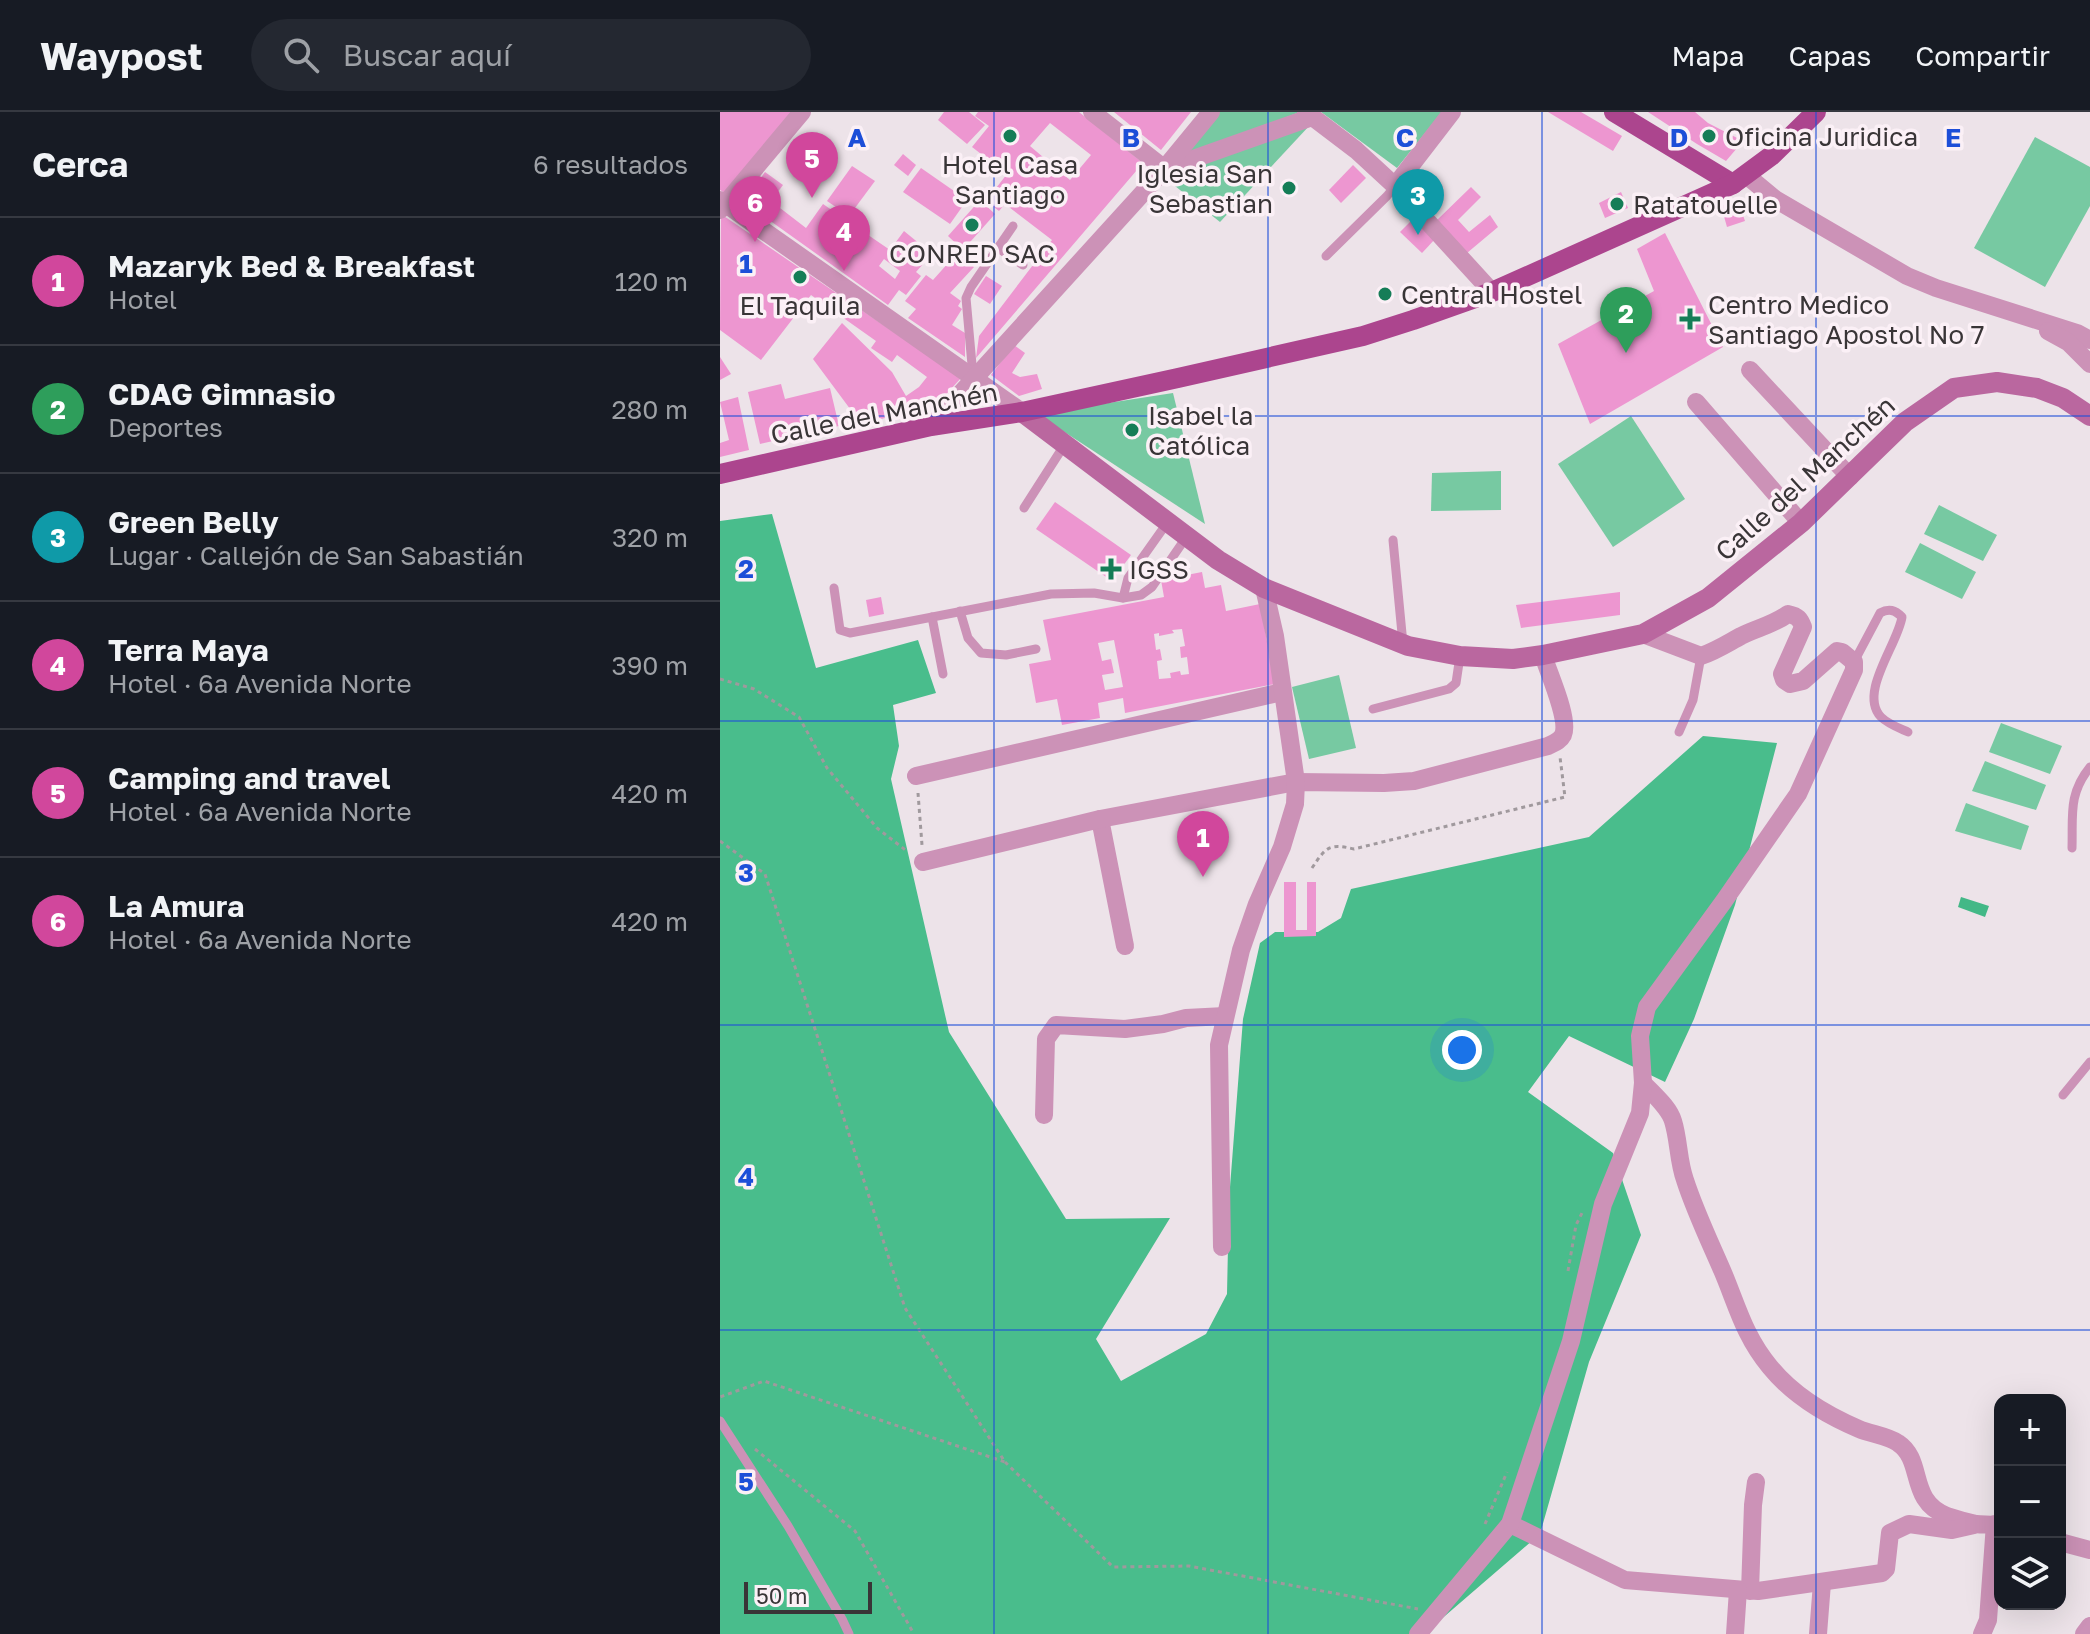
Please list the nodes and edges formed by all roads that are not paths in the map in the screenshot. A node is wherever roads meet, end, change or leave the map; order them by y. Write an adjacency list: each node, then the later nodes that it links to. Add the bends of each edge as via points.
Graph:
1 (802, 112): 11 (street)
2 (1092, 112): 8 (street)
3 (1211, 112): 8 (street)
4 (1452, 112): 10 (street)
5 (1614, 112): 9 (main road)
6 (1816, 112): 9 (main road)
7 (1309, 114): 8 (street); 10 (street)
8 (1165, 169): 21 (street)
9 (1739, 179): 16 (main road); 17 (street, via 1907,276)
10 (1395, 186): 14 (lane); 16 (street)
11 (722, 205): 21 (street)
12 (1013, 226): 13 (lane)
13 (998, 248): 15 (lane); 21 (lane, via 966,298)
14 (1326, 256)
15 (1023, 265)
16 (1492, 292): 23 (main road, via 1363,336)
17 (2018, 313): 18 (street); 19 (street, via 2068,342)
18 (2090, 340)
19 (2090, 364)
20 (1750, 370): 28 (street)
21 (973, 379): 23 (street); 25 (street)
22 (1696, 402): 31 (street)
23 (1022, 412): 25 (main road, Calle del Manchén); 26 (street, Calle del Manchén)
24 (2090, 416): 28 (street, Calle del Manchén, via 2037,388 1997,382 1954,388 1905,422)
25 (931, 426): 27 (main road, Calle del Manchén)
26 (1065, 444): 29 (lane); 30 (street, Calle del Manchén)
27 (720, 474)
28 (1850, 477): 31 (street, Calle del Manchén)
29 (1024, 508)
30 (1168, 522): 32 (street, Calle del Manchén); 36 (lane, via 1128,578)
31 (1801, 523): 39 (street, Calle del Manchén, via 1708,598)
32 (1187, 536): 35 (street, Calle del Manchén); 36 (lane, via 1152,587)
33 (1393, 540): 40 (lane)
34 (834, 588): 38 (lane, via 840,630 850,633)
35 (1264, 588): 40 (street, Calle del Manchén); 47 (street)
36 (1123, 598): 37 (lane, via 1051,594)
37 (960, 611): 38 (lane); 41 (lane, via 968,638 981,653)
38 (932, 617): 46 (lane)
39 (1643, 634): 42 (street, Calle del Manchén); 44 (street)
40 (1403, 644): 43 (street, Calle del Manchén)
41 (1036, 649)
42 (1543, 655): 43 (street, Calle del Manchén); 53 (street, via 1564,719 1558,742 1414,781)
43 (1460, 656): 48 (lane, via 1456,683 1449,689)
44 (1701, 656): 45 (street, via 1788,614 1800,619 1803,627 1784,680 1803,681 1837,651); 49 (lane, via 1697,687)
45 (1854, 662): 50 (lane, via 1880,613 1893,610 1902,617 1874,699 1883,719); 60 (street, via 1798,794 1647,1007 1640,1036)
46 (943, 674)
47 (1282, 692): 52 (street); 53 (street)
48 (1373, 709)
49 (1679, 732)
50 (1908, 732)
51 (2090, 767): 55 (lane, via 2074,793)
52 (916, 776)
53 (1296, 782): 54 (street); 58 (street, via 1282,847 1241,950)
54 (1100, 819): 56 (street); 57 (street)
55 (2072, 848)
56 (923, 862)
57 (1125, 946)
58 (1225, 1016): 62 (street, via 1125,1029 1056,1025 1046,1039); 63 (street, via 1219,1045)
59 (2090, 1062): 61 (lane)
60 (1643, 1083): 66 (street, via 1640,1113 1603,1204 1571,1341); 67 (street, via 1673,1119 1680,1166 1694,1207 1748,1337 1770,1368 1825,1412 1899,1443 1930,1506 1945,1515)
61 (2063, 1095)
62 (1044, 1115)
63 (1222, 1247)
64 (720, 1421): 74 (lane)
65 (1756, 1482): 71 (street)
66 (1510, 1524): 71 (street, via 1625,1580); 72 (street)
67 (1991, 1525): 70 (street, via 1952,1530 1898,1527 1890,1533 1882,1573); 77 (street, via 1988,1620)
68 (2066, 1544): 69 (street)
69 (2090, 1550)
70 (1822, 1583): 71 (street); 76 (street)
71 (1744, 1590): 75 (street)
72 (1417, 1626)
73 (2090, 1626): 78 (street)
74 (849, 1634)
75 (1735, 1634)
76 (1818, 1634)
77 (1982, 1634)
78 (2084, 1634)

